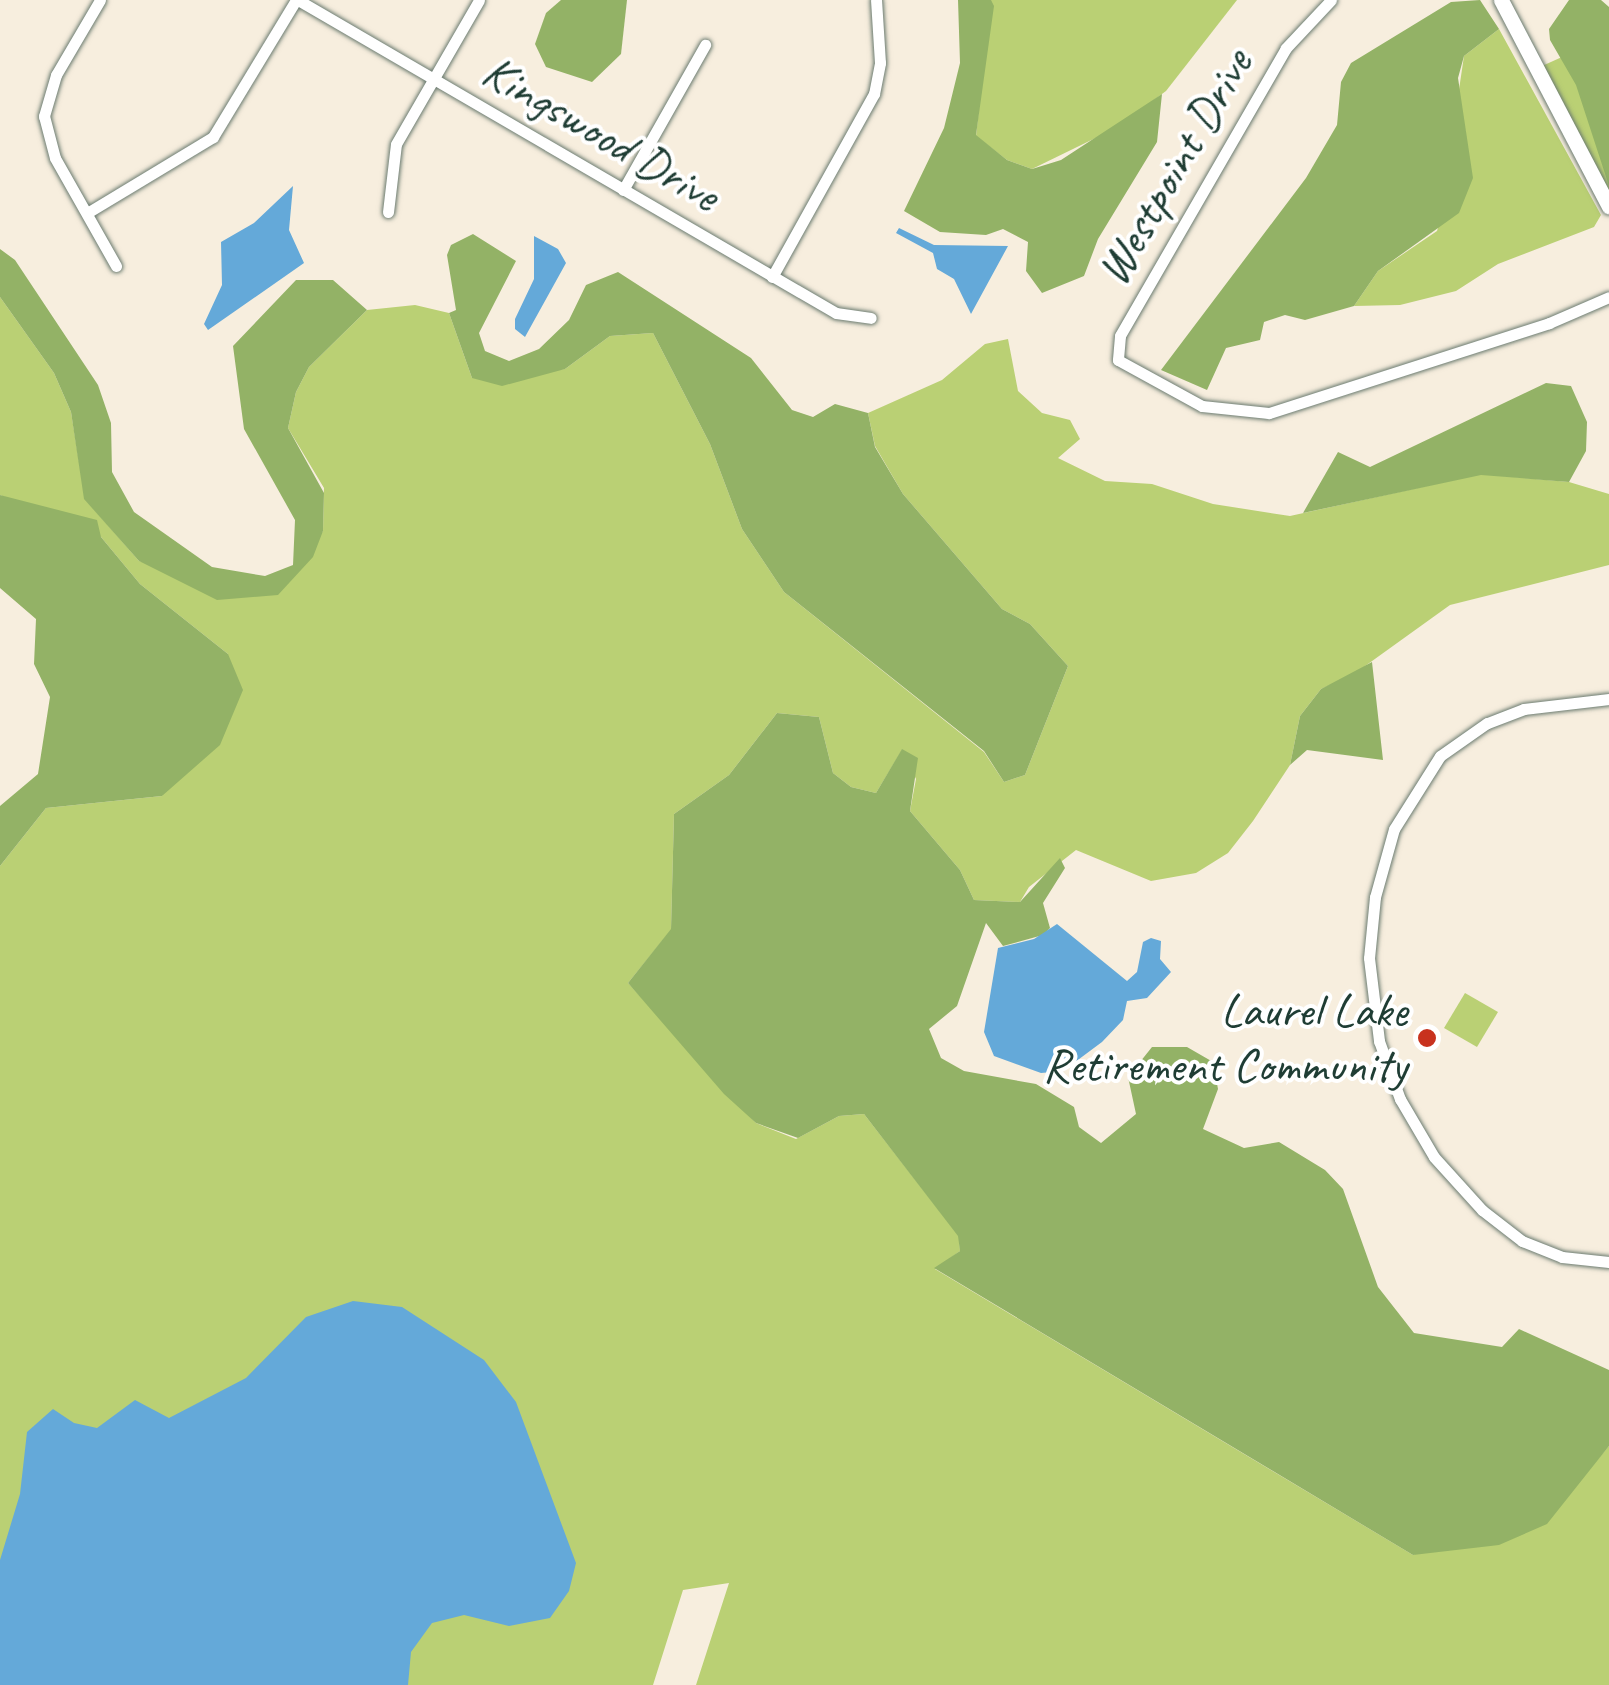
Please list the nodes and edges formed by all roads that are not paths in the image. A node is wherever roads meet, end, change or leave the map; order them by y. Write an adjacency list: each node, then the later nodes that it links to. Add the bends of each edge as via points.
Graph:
1 (100, 0): 12 (street, via 56,75 44,116 54,158)
2 (297, 0): 8 (street, Kingswood Drive); 12 (street, via 213,137)
3 (478, 0): 8 (street)
4 (876, 0): 14 (street, via 880,63 874,94)
5 (1331, 0): 15 (street, Westpoint Drive, via 1286,48 1114,356 1202,406 1269,413)
6 (1501, 0): 10 (street)
7 (705, 45): 9 (street)
8 (432, 79): 9 (street, Kingswood Drive); 11 (street, via 391,160)
9 (623, 190): 14 (street, Kingswood Drive)
10 (1609, 207)
11 (388, 212)
12 (87, 213): 13 (street)
13 (116, 266)
14 (772, 277): 16 (street, Kingswood Drive, via 836,313)
15 (1609, 298)
16 (871, 318)
17 (1609, 698): 18 (street, via 1524,709 1440,756 1417,784 1389,843 1369,958 1384,1057 1434,1157 1482,1210 1522,1241 1562,1257)
18 (1609, 1262)

